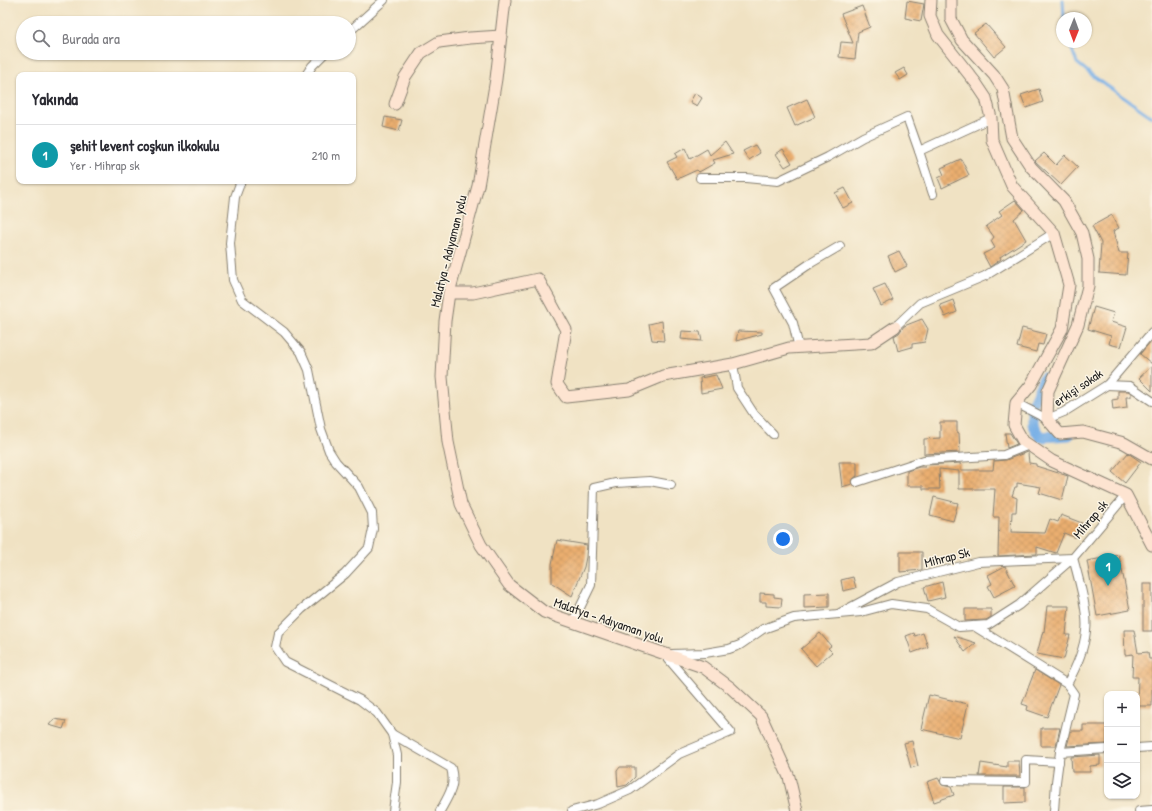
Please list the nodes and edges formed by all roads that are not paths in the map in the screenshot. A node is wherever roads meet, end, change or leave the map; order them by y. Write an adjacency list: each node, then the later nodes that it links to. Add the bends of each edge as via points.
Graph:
1 (384, 0): 5 (street)
2 (505, 0): 6 (main road, Malatya - Adıyaman yolu)
3 (931, 0): 10 (main road, via 930,16 938,34 986,98)
4 (951, 0): 25 (main road, via 951,19 962,40 994,75 1003,89 1012,138 1031,167 1064,201 1082,233 1088,259 1088,286 1078,325 1048,391)
5 (356, 26)
6 (501, 36): 9 (main road, via 439,42 421,53 405,77); 17 (main road, Malatya - Adıyaman yolu, via 478,186)
7 (318, 60): 8 (street)
8 (308, 72)
9 (395, 104)
10 (991, 118): 11 (street); 15 (main road, via 992,140 1012,186)
11 (919, 150): 12 (street, via 907,117 778,181); 14 (street)
12 (700, 178)
13 (240, 184): 39 (street, via 235,197 230,243 233,280 242,300 284,332 300,352 309,370 321,429 329,451 359,487 372,513 374,529 369,548 345,574 302,609 278,634 275,647 285,662 360,700 377,713)
14 (933, 194)
15 (1054, 233): 18 (street, via 985,276 920,304); 24 (main road, via 1069,285 1062,329 1031,385)
16 (840, 246): 20 (street, via 774,288 793,323)
17 (450, 293): 21 (main road, via 472,293 538,279 566,330 558,384 566,397 629,390 663,376); 35 (main road, Malatya - Adıyaman yolu, via 442,377 448,442 461,504 481,545 509,585 544,612)
18 (895, 327): 20 (main road, via 871,343)
19 (1152, 332): 22 (street, erkişi sokak)
20 (799, 348): 21 (main road, via 790,348)
21 (732, 364): 26 (street, via 737,388 754,414)
22 (1107, 385): 23 (street, via 1130,386); 25 (street, erkişi sokak, via 1064,412)
23 (1152, 401)
24 (1016, 403): 25 (street); 27 (main road, via 1014,424 1023,441)
25 (1046, 419): 28 (main road, via 1060,434 1083,432 1124,443)
26 (773, 434)
27 (1029, 445): 29 (street, via 1004,455 924,460); 31 (main road, via 1052,461)
28 (1152, 459)
29 (857, 482)
30 (671, 485): 35 (street, via 650,481 616,483 594,488 591,585)
31 (1126, 495): 32 (main road); 33 (street, Mihrap sk)
32 (1152, 545)
33 (1073, 558): 34 (street, Mihrap Sk, via 978,562 898,582); 36 (street, Mihrap sk, via 1019,605 988,625); 38 (street, via 1087,630 1079,659)
34 (836, 614): 36 (street, via 861,612 890,604 927,609 959,627); 37 (street, via 794,618 763,629 740,645 729,649 705,653)
35 (573, 622): 37 (main road, Malatya - Adıyaman yolu)
36 (974, 626): 38 (street)
37 (664, 654): 49 (street, via 731,732 678,754 630,790 598,804); 50 (main road, Malatya - Adıyaman yolu, via 703,667 761,716 789,777)
38 (1067, 684): 43 (street, via 1074,694)
39 (392, 734): 47 (street, via 397,755); 48 (street, via 451,768 452,790)
40 (1152, 747): 41 (street)
41 (1140, 748)
42 (1104, 749): 43 (street)
43 (1060, 752): 44 (street)
44 (1059, 762): 45 (street, via 1026,760 1026,782); 51 (street)
45 (945, 781)
46 (1152, 810): 52 (street)
47 (393, 811)
48 (440, 811)
49 (572, 811)
50 (798, 811)
51 (1054, 811)
52 (1139, 811)

